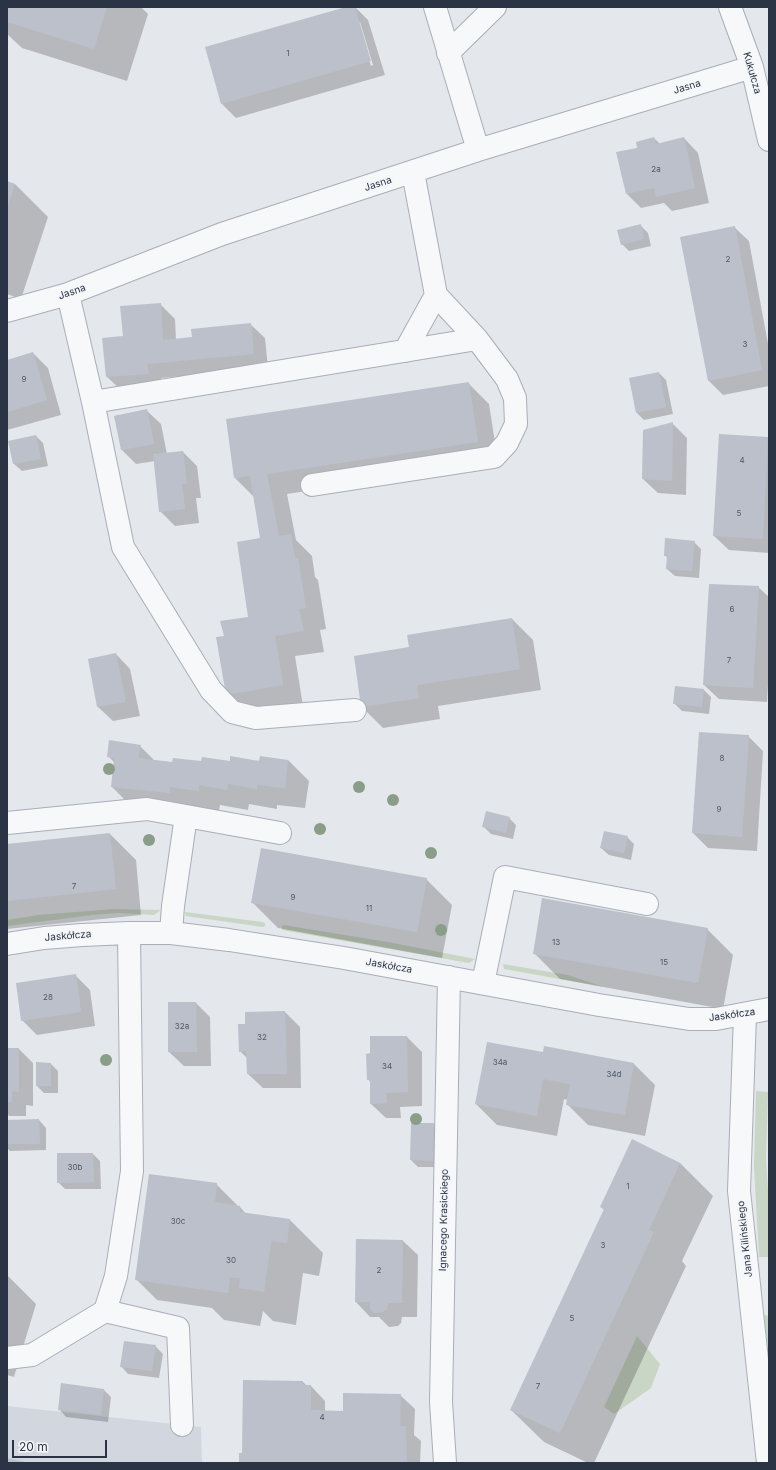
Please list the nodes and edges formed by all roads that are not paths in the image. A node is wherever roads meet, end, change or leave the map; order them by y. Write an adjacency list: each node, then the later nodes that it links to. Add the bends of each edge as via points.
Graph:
1 (434, 7): 4 (street)
2 (495, 7): 4 (street)
3 (730, 7): 5 (street, Kukułcza)
4 (448, 53): 7 (street)
5 (752, 66): 6 (street, Kukułcza); 7 (street, Jasna)
6 (769, 140)
7 (478, 150): 8 (street, Jasna)
8 (414, 172): 9 (street, Jasna, via 222,234); 10 (street)
9 (68, 294): 11 (street, Jasna); 14 (street)
10 (436, 295): 12 (street); 13 (street)
11 (7, 311)
12 (477, 339): 13 (street); 15 (street, via 507,379 515,398 516,424 507,443 494,457)
13 (405, 351): 14 (street)
14 (93, 402): 16 (street, via 123,547 211,690 232,712 256,718)
15 (312, 485)
16 (355, 710)
17 (186, 816): 18 (street, via 147,809); 19 (street); 22 (street)
18 (7, 823)
19 (280, 833)
20 (647, 904): 25 (street, via 505,877)
21 (129, 933): 22 (street, Jaskółcza); 23 (street, Jaskółcza, via 44,938); 29 (street, via 132,1171 116,1276)
22 (171, 934): 24 (street, Jaskółcza, via 228,940)
23 (7, 944)
24 (449, 977): 25 (street, Jaskółcza); 32 (street, Ignacego Krasickiego, via 441,1402)
25 (484, 983): 27 (street, Jaskółcza, via 599,1005 689,1018 716,1019)
26 (769, 1009): 27 (street, Jaskółcza)
27 (745, 1014): 28 (street, Jana Kilińskiego, via 739,1190)
28 (760, 1301): 33 (street, Jana Kilińskiego)
29 (105, 1311): 30 (street, via 32,1355); 31 (street, via 178,1328)
30 (7, 1358)
31 (182, 1425)
32 (445, 1463)
33 (768, 1463)

